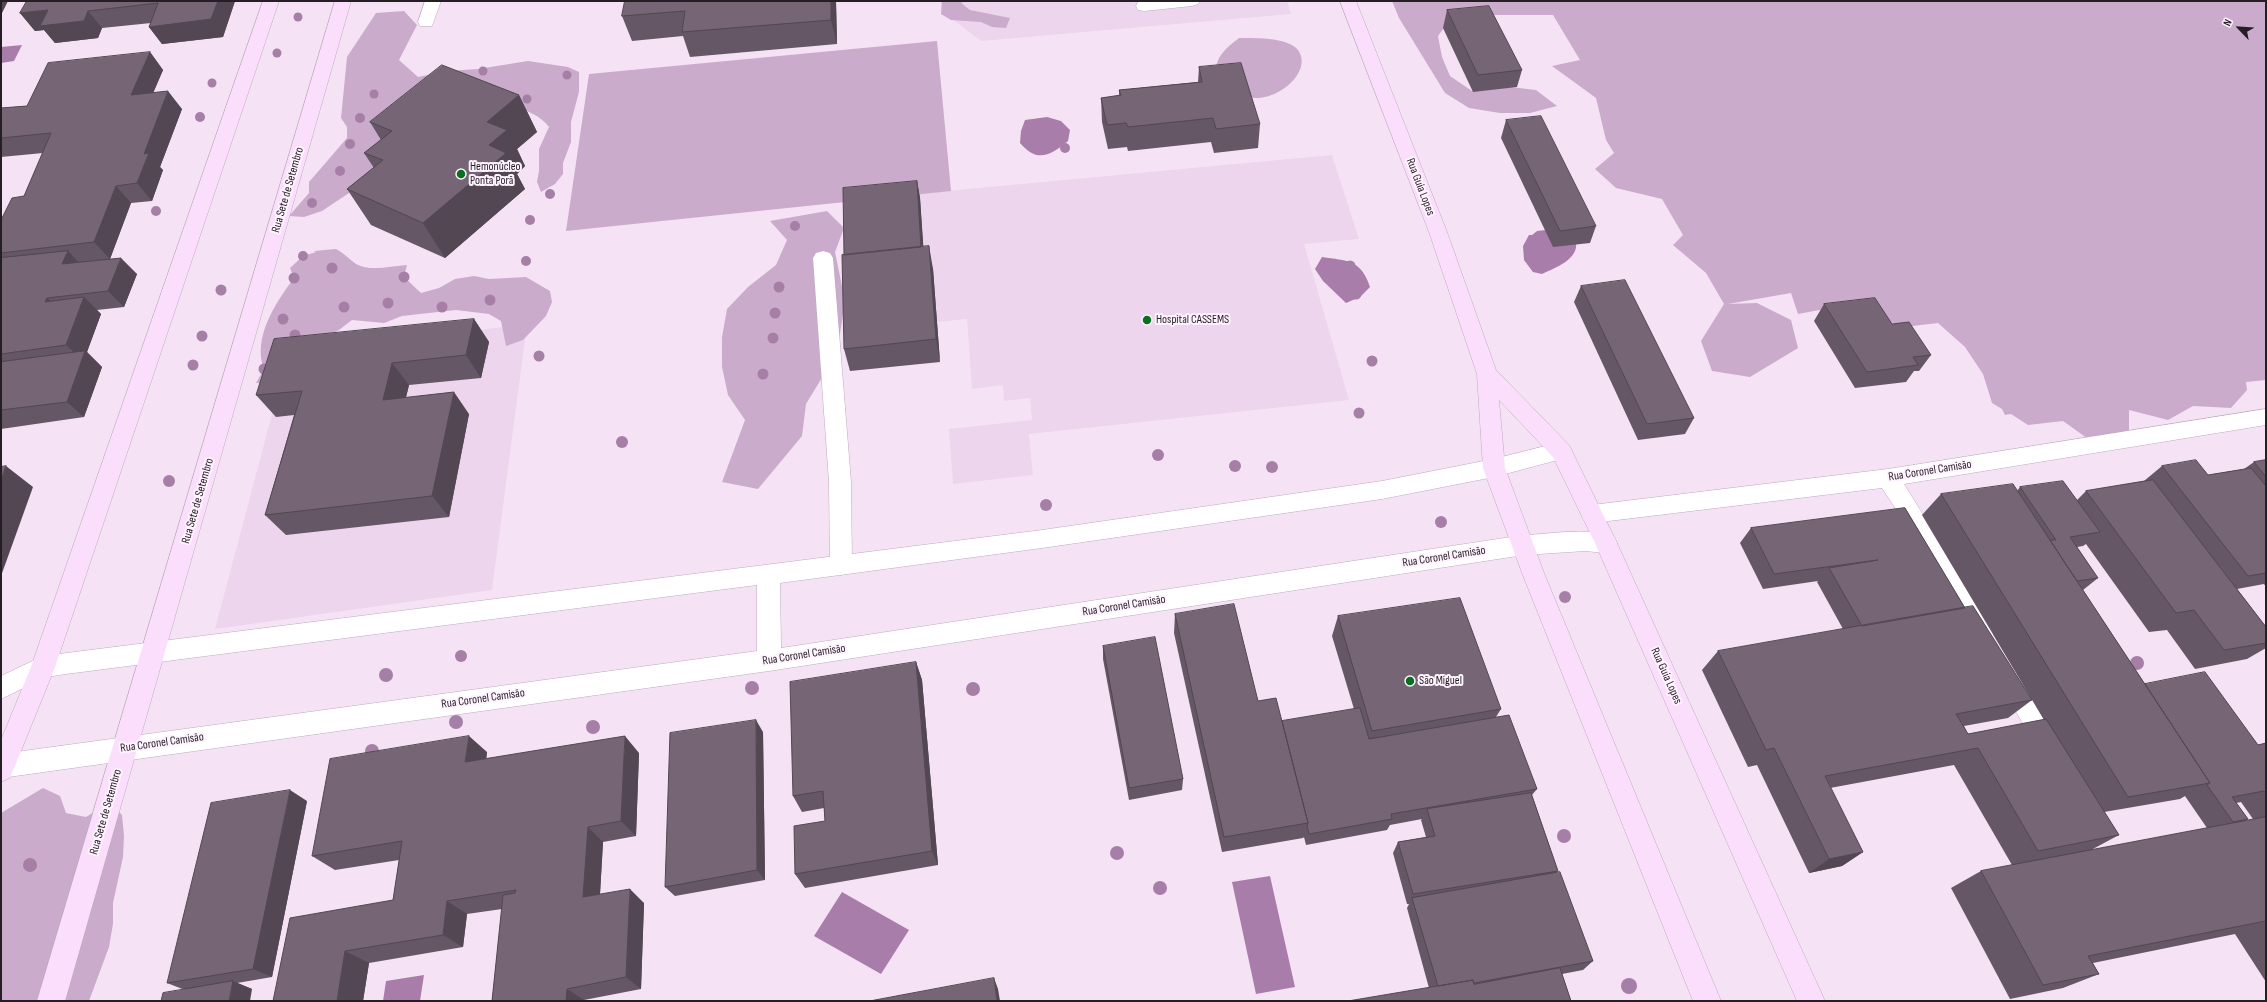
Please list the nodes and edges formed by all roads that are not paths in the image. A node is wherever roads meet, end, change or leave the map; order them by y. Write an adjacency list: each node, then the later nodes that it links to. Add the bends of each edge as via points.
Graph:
1 (271, 1): 21 (main road)
2 (343, 1): 19 (main road, Rua Sete de Setembro)
3 (433, 1): 7 (street)
4 (1192, 1): 6 (street)
5 (1348, 1): 9 (main road, Rua Guia Lopes, via 1438,232)
6 (1144, 6)
7 (426, 22)
8 (823, 258): 17 (street, via 840,482)
9 (1487, 374): 11 (main road, Rua Guia Lopes); 12 (main road, Rua Guia Lopes)
10 (2266, 416): 13 (street, Rua Coronel Camisão)
11 (1562, 451): 12 (street); 14 (main road, Rua Guia Lopes)
12 (1494, 468): 16 (main road, Rua Guia Lopes); 17 (street, via 1374,491)
13 (1888, 478): 14 (street, Rua Coronel Camisão); 24 (street, via 1921,528)
14 (1592, 514): 15 (main road, Rua Guia Lopes)
15 (1606, 543): 16 (street, Rua Coronel Camisão, via 1586,541); 28 (main road, Rua Guia Lopes)
16 (1524, 545): 20 (street, Rua Coronel Camisão); 27 (main road, Rua Guia Lopes, via 1533,573)
17 (841, 565): 18 (street)
18 (768, 574): 19 (street); 20 (street)
19 (154, 652): 21 (street); 23 (main road, Rua Sete de Setembro)
20 (769, 660): 23 (street, Rua Coronel Camisão)
21 (43, 667): 22 (street); 25 (main road)
22 (1, 688)
23 (125, 748): 25 (street, Rua Coronel Camisão); 26 (main road, Rua Sete de Setembro)
24 (2062, 766)
25 (1, 768)
26 (51, 1001)
27 (1707, 1001)
28 (1811, 1001)

